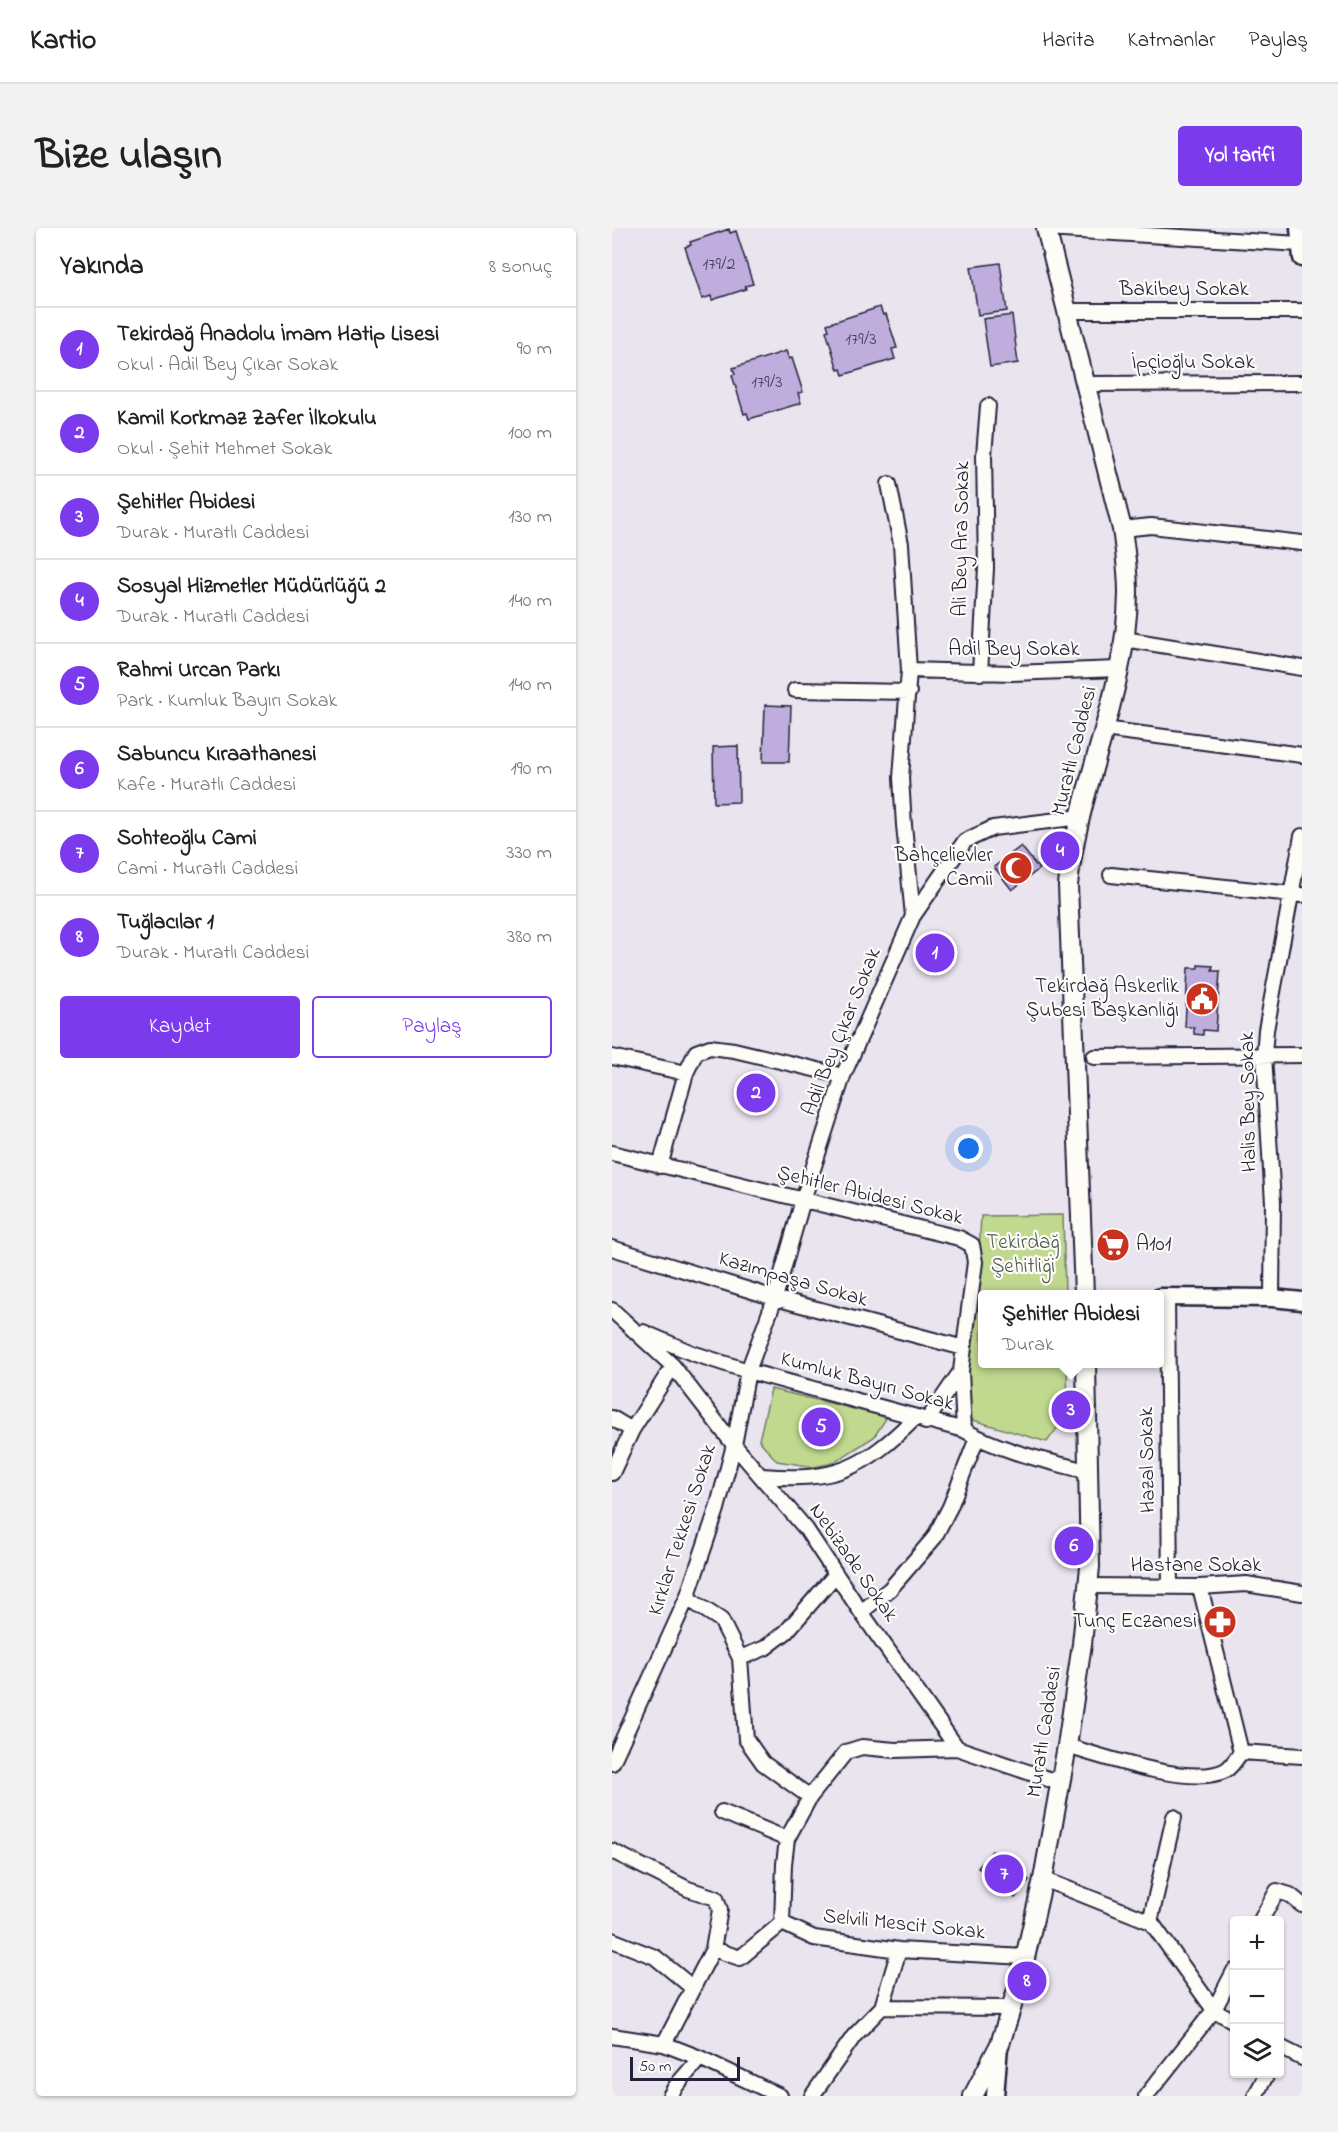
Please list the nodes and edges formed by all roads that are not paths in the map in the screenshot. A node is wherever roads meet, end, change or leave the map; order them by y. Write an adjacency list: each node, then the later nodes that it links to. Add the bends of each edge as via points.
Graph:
1 (1046, 228): 2 (street); 3 (main road, Muratlı Caddesi)
2 (1300, 243)
3 (1066, 311): 4 (street, Bakibey Sokak); 6 (main road, Muratlı Caddesi)
4 (1302, 311)
5 (1302, 383): 6 (street, İpçioğlu Sokak)
6 (1084, 384): 9 (main road, Muratlı Caddesi)
7 (988, 406): 15 (street, Ali Bey Ara Sokak)
8 (889, 484): 14 (street, Adil Bey Çıkar Sokak, via 901,544)
9 (1122, 529): 10 (street, via 1151,526); 11 (main road, Muratlı Caddesi, via 1128,595)
10 (1302, 543)
11 (1124, 639): 12 (street); 13 (main road, Muratlı Caddesi)
12 (1302, 668)
13 (1118, 669): 15 (street, Adil Bey Sokak); 18 (main road, Muratlı Caddesi)
14 (909, 670): 15 (street, Adil Bey Sokak); 17 (street, Adil Bey Çıkar Sokak)
15 (980, 673)
16 (795, 690): 17 (street)
17 (909, 692): 24 (street, Adil Bey Çıkar Sokak, via 902,778)
18 (1104, 729): 19 (street); 20 (main road, Muratlı Caddesi)
19 (1302, 755)
20 (1081, 817): 24 (street, Adil Bey Çıkar Sokak, via 993,828 965,840); 35 (main road, Muratlı Caddesi, via 1068,885)
21 (1302, 836): 23 (street, Halis Bey Sokak)
22 (1111, 876): 23 (street)
23 (1297, 894): 25 (street, Halis Bey Sokak, via 1266,1030)
24 (913, 916): 30 (street, Adil Bey Çıkar Sokak)
25 (1264, 1055): 26 (street); 28 (street); 38 (street, Halis Bey Sokak, via 1273,1203)
26 (1302, 1055)
27 (612, 1057): 29 (street)
28 (1094, 1057)
29 (686, 1073): 30 (street, via 696,1052 710,1047); 32 (street)
30 (843, 1076): 33 (street, Adil Bey Çıkar Sokak)
31 (612, 1153): 32 (street, Şehitler Abidesi Sokak)
32 (660, 1166): 33 (street, Şehitler Abidesi Sokak)
33 (803, 1200): 37 (street, Adil Bey Çıkar Sokak); 43 (street, Şehitler Abidesi Sokak, via 959,1238 972,1245 975,1262)
34 (612, 1248): 37 (street, Kazımpaşa Sokak)
35 (1084, 1290)
36 (1164, 1297): 38 (street)
37 (776, 1298): 43 (street, Kazımpaşa Sokak); 46 (street, Adil Bey Çıkar Sokak)
38 (1272, 1298): 39 (street)
39 (1302, 1301)
40 (612, 1310): 41 (street, Nebizade Sokak)
41 (634, 1329): 44 (street, Nebizade Sokak); 46 (street, Kumluk Bayırı Sokak)
42 (1164, 1338): 59 (street, Hazal Sokak)
43 (964, 1348): 47 (street, Şehitler Abidesi Sokak)
44 (673, 1366): 50 (street); 53 (street, Nebizade Sokak)
45 (1086, 1368): 54 (main road, Muratlı Caddesi)
46 (748, 1371): 49 (street, Kumluk Bayırı Sokak); 53 (street, Kırklar Tekkesi Sokak)
47 (962, 1371): 49 (street); 51 (street, Şehitler Abidesi Sokak)
48 (612, 1418): 50 (street)
49 (921, 1420): 51 (street, Kumluk Bayırı Sokak); 56 (street, via 855,1466 829,1475 792,1479)
50 (632, 1430): 55 (street)
51 (964, 1431): 52 (street, Kumluk Bayırı Sokak)
52 (977, 1438): 54 (street, Kumluk Bayırı Sokak); 63 (street, via 934,1538 890,1589)
53 (734, 1444): 56 (street, Nebizade Sokak); 62 (street, Kırklar Tekkesi Sokak)
54 (1089, 1472): 58 (main road, Muratlı Caddesi)
55 (612, 1473)
56 (762, 1476): 57 (street, Nebizade Sokak, via 806,1529)
57 (836, 1574): 63 (street, Nebizade Sokak); 64 (street, via 786,1632 765,1648)
58 (1089, 1586): 59 (street, Hastane Sokak); 66 (main road, Muratlı Caddesi)
59 (1170, 1586): 60 (street, Hastane Sokak)
60 (1200, 1587): 61 (street, Hastane Sokak, via 1246,1584); 68 (street)
61 (1302, 1593)
62 (687, 1598): 64 (street, via 721,1620); 65 (street, Kırklar Tekkesi Sokak)
63 (861, 1612): 67 (street, Nebizade Sokak)
64 (740, 1658): 72 (street, via 746,1739 763,1763)
65 (617, 1738): 70 (street, Kırklar Tekkesi Sokak)
66 (1067, 1746): 68 (street, via 1140,1769 1210,1776 1228,1769); 71 (main road, Muratlı Caddesi)
67 (957, 1748): 71 (street); 72 (street, via 862,1747 846,1752)
68 (1242, 1752): 69 (street)
69 (1302, 1756)
70 (612, 1763)
71 (1060, 1783): 77 (main road, Muratlı Caddesi)
72 (810, 1797): 75 (street)
73 (722, 1812): 75 (street)
74 (1174, 1818): 80 (street)
75 (787, 1839): 81 (street)
76 (612, 1851): 83 (street, via 688,1889 716,1898 720,1910)
77 (1043, 1879): 80 (street); 85 (main road, Muratlı Caddesi)
78 (1302, 1905): 79 (street, via 1277,1891)
79 (1263, 1916)
80 (1150, 1922): 90 (street)
81 (782, 1923): 83 (street, via 740,1958); 84 (street, Selvili Mescit Sokak, via 814,1938)
82 (612, 1940): 87 (street, via 655,1957)
83 (712, 1949): 87 (street)
84 (899, 1950): 85 (street, Selvili Mescit Sokak); 88 (street)
85 (1025, 1957): 89 (main road, Muratlı Caddesi)
86 (1230, 1979): 90 (street)
87 (693, 1988): 93 (street)
88 (882, 2007): 89 (street); 101 (street, via 854,2036)
89 (1012, 2008): 94 (main road, Muratlı Caddesi)
90 (1214, 2010): 91 (street); 104 (street)
91 (1230, 2019)
92 (612, 2036): 93 (street)
93 (664, 2044): 96 (street)
94 (1000, 2044): 102 (main road, Muratlı Caddesi); 103 (street)
95 (1284, 2050): 97 (street)
96 (700, 2058): 99 (street); 100 (street)
97 (1302, 2058)
98 (1264, 2078): 105 (street)
99 (670, 2096)
100 (780, 2096)
101 (812, 2096)
102 (973, 2096)
103 (995, 2096)
104 (1146, 2096)
105 (1255, 2096)

